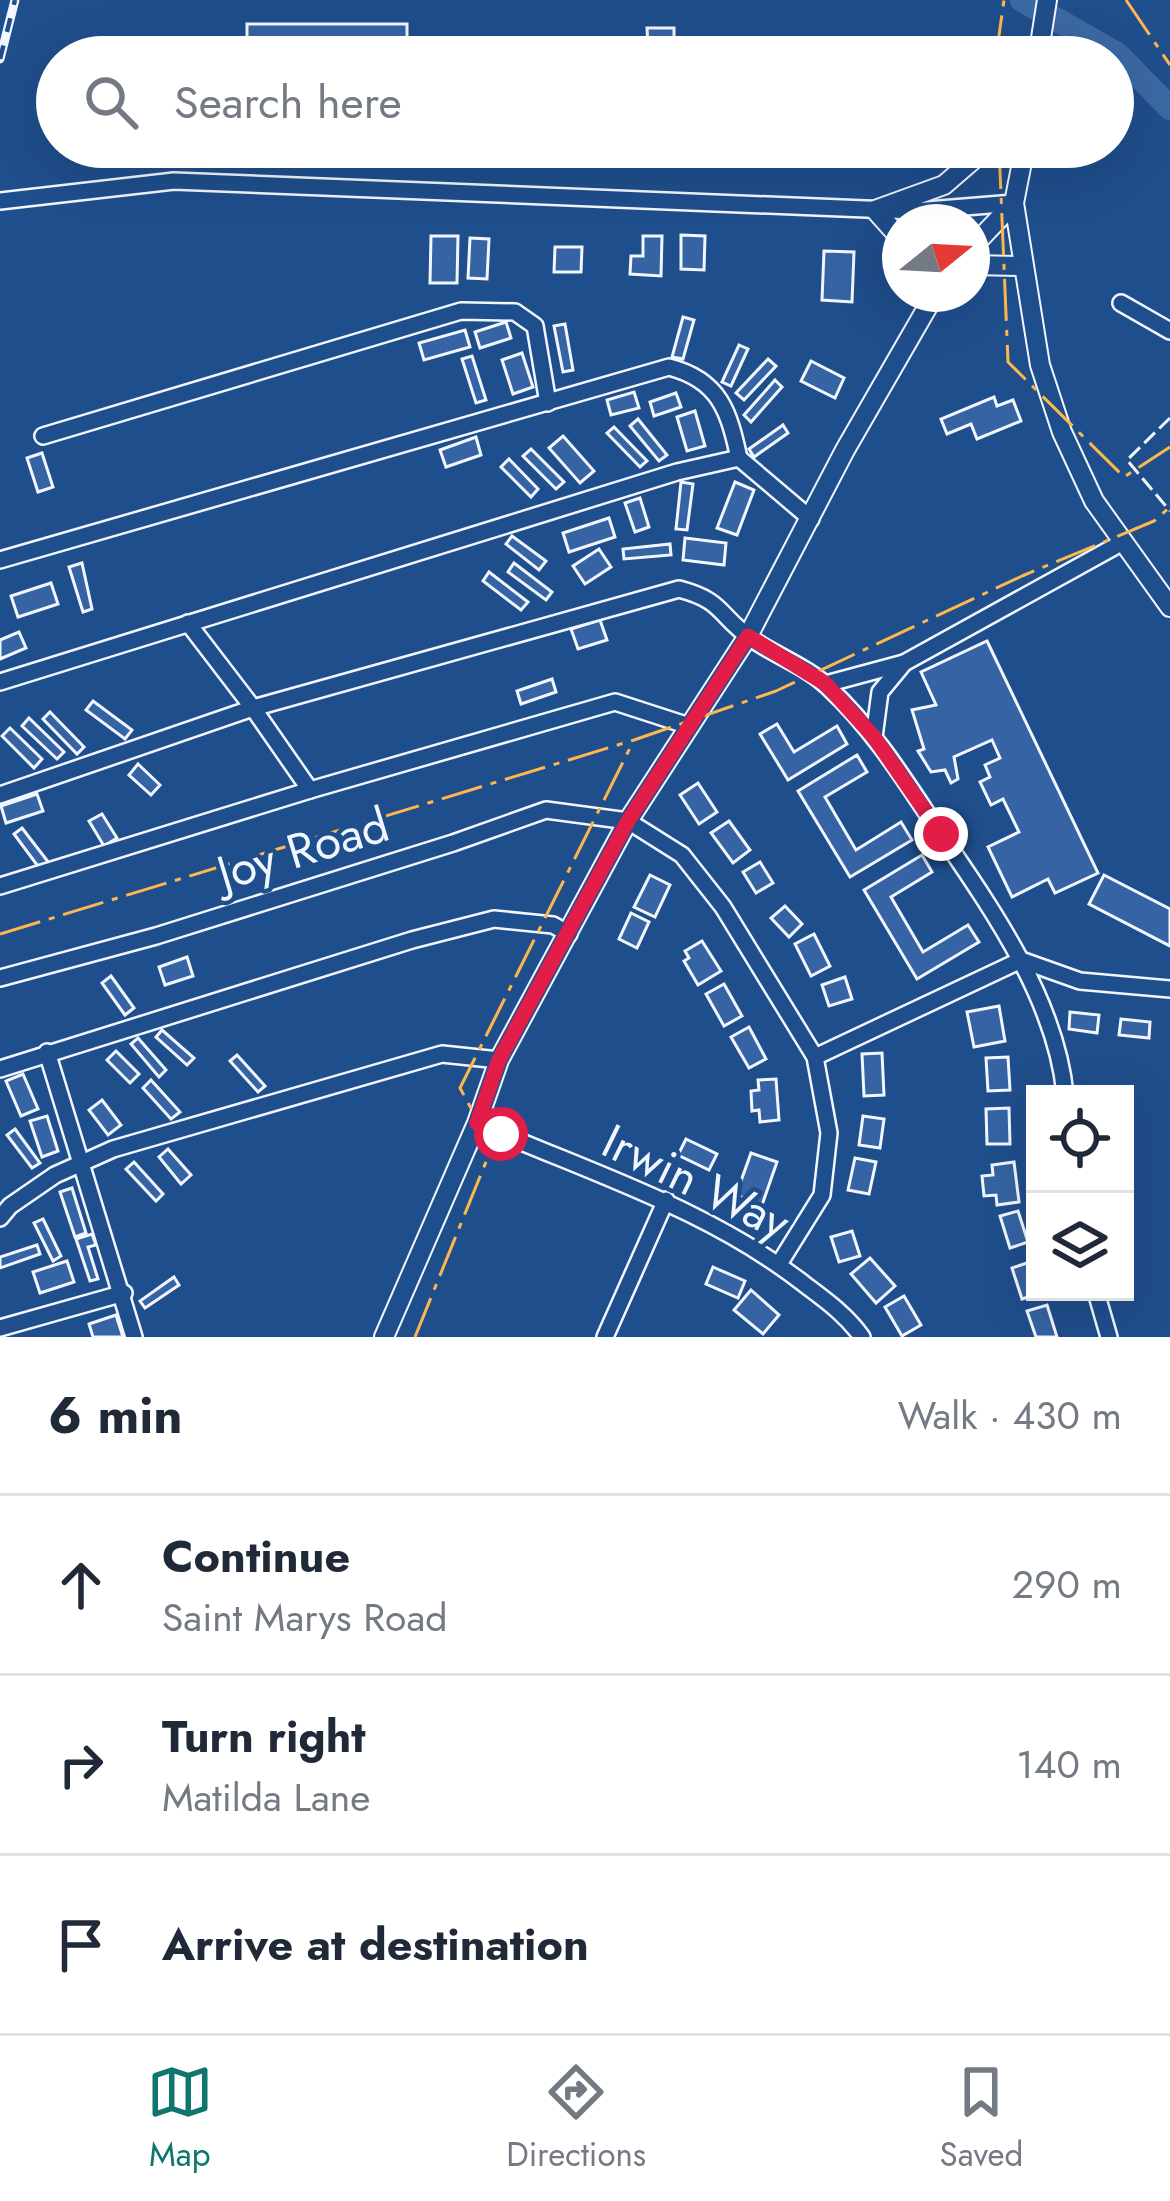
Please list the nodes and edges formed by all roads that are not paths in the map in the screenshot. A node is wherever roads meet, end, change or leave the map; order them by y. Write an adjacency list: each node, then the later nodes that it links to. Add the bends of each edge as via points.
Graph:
1 (1047, 0): 2 (main road)
2 (1041, 36)
3 (964, 168): 7 (main road, via 945,184)
4 (1020, 168): 6 (main road)
5 (0, 201): 7 (street, via 174,181)
6 (1014, 203): 7 (street); 9 (main road); 11 (main road)
7 (875, 210): 8 (main road)
8 (882, 218)
9 (990, 228)
10 (990, 265): 11 (main road)
11 (1022, 266): 19 (main road, via 1062,432)
12 (1121, 303): 14 (street)
13 (921, 312): 18 (main road)
14 (1170, 331)
15 (548, 403): 16 (street, via 535,326 515,311 461,311); 17 (street, via 669,368 690,373 725,402); 20 (street)
16 (43, 436)
17 (739, 458): 18 (street); 22 (street)
18 (812, 519): 23 (main road)
19 (1123, 542): 21 (main road); 24 (street)
20 (0, 560)
21 (1170, 608)
22 (188, 623): 25 (street); 27 (street)
23 (748, 636): 26 (street); 27 (street, via 709,597 679,589); 28 (main road)
24 (904, 663): 26 (street); 29 (street, via 880,692)
25 (0, 682)
26 (826, 684): 29 (street)
27 (253, 708): 30 (street); 31 (street)
28 (689, 726): 30 (street, via 615,702); 32 (main road)
29 (874, 737): 35 (street)
30 (310, 790): 33 (street)
31 (0, 795)
32 (628, 821): 34 (main road); 36 (street, Joy Road, via 546,810); 39 (street, via 682,855)
33 (0, 886)
34 (569, 934): 38 (street, via 494,919); 40 (main road)
35 (1021, 960): 37 (street, via 1080,981); 39 (street); 42 (street)
36 (0, 978)
37 (1170, 989)
38 (47, 1052): 41 (street); 44 (street)
39 (815, 1057): 47 (street, via 829,1133 823,1195)
40 (499, 1060): 43 (main road); 44 (street, via 442,1054)
41 (0, 1069)
42 (1064, 1085)
43 (477, 1123): 45 (street, Irwin Way); 52 (main road)
44 (80, 1162): 46 (street); 48 (street)
45 (667, 1200): 47 (street, Irwin Way); 53 (street)
46 (0, 1218)
47 (779, 1264): 54 (street, Irwin Way)
48 (124, 1294): 50 (street); 51 (street)
49 (1098, 1301): 55 (street)
50 (0, 1328)
51 (134, 1337)
52 (384, 1337)
53 (605, 1337)
54 (862, 1337)
55 (1108, 1337)

